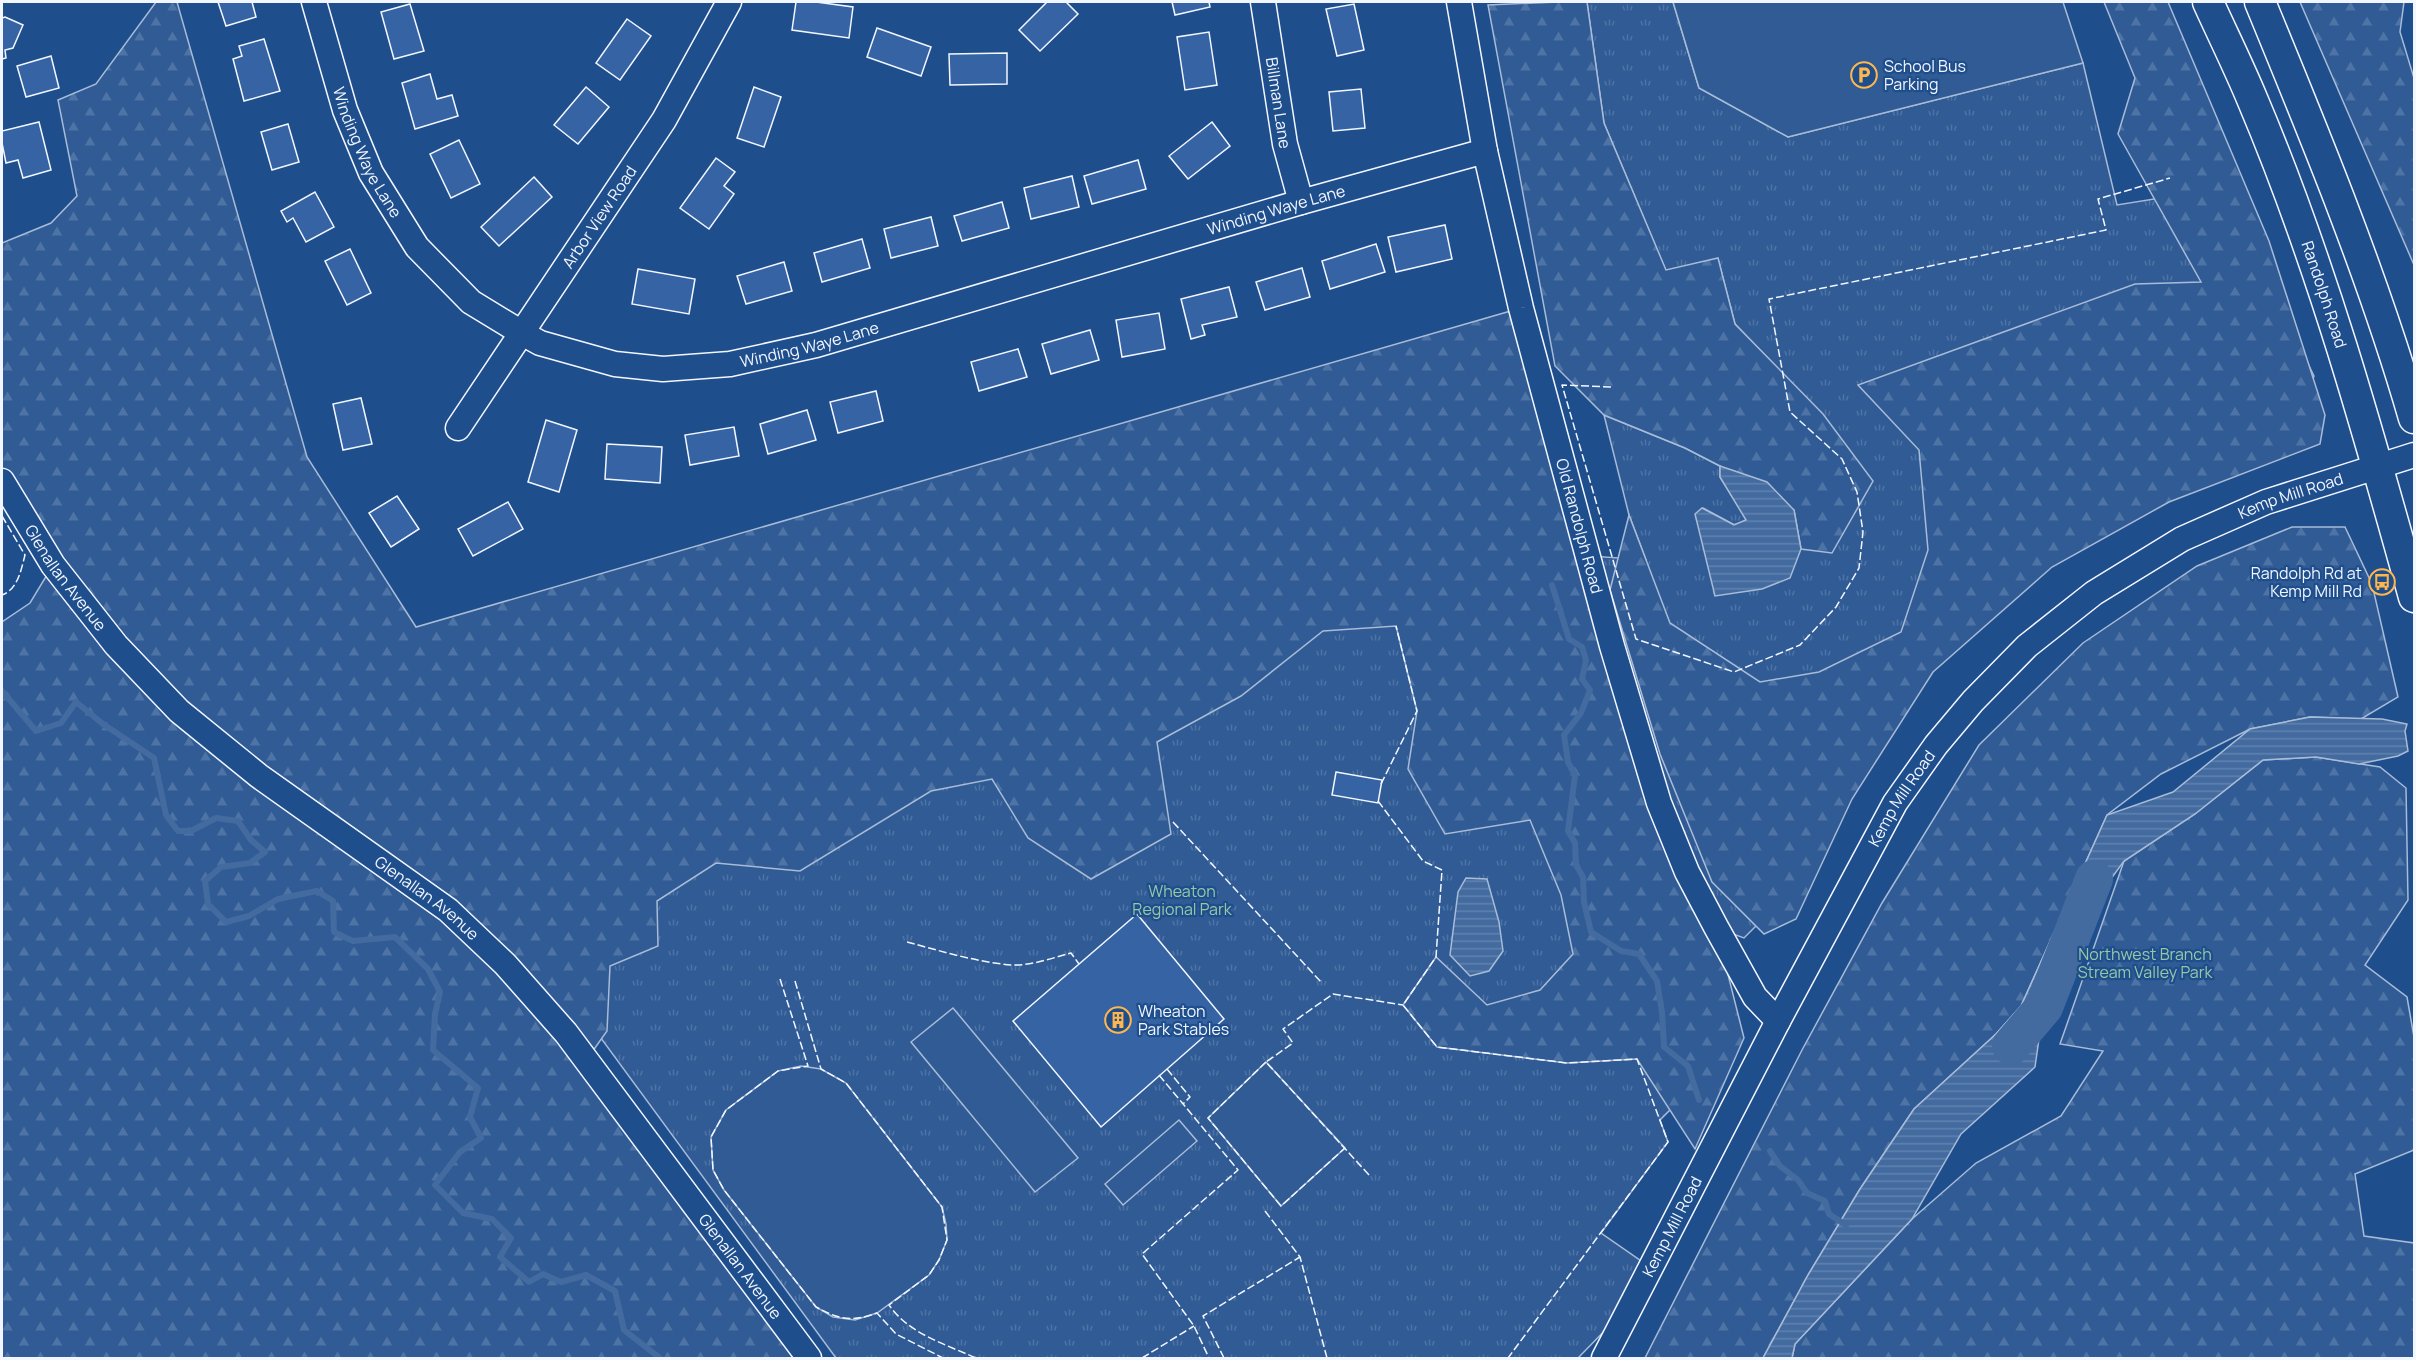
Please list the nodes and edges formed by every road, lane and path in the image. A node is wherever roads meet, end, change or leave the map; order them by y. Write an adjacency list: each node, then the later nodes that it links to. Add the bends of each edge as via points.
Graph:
1 (314, 2): 9 (street, Winding Waye Lane, via 345,110 370,172 411,238 471,302)
2 (729, 2): 9 (street, Arbor View Road, via 664,120)
3 (1263, 2): 8 (street, Billman Lane, via 1286,144)
4 (1459, 2): 7 (street, Old Randolph Road)
5 (2208, 2): 13 (main road, Randolph Road, via 2253,102 2301,230)
6 (2260, 2): 10 (main road, via 2327,166)
7 (1485, 151): 8 (street, Winding Waye Lane); 16 (street, Old Randolph Road, via 1521,308 1612,646 1659,802 1716,927 1755,997)
8 (1301, 202): 9 (street, Winding Waye Lane, via 816,345 730,364 663,369 615,364 540,344)
9 (522, 333): 11 (street, Arbor View Road)
10 (2415, 418)
11 (458, 428)
12 (2415, 455): 13 (street, Kemp Mill Road)
13 (2376, 466): 15 (main road, Randolph Road); 16 (street, Kemp Mill Road, via 2266,502 2182,539 2094,593 2027,646 1936,745 1895,803)
14 (2, 481): 17 (street, Glenallan Avenue, via 53,565 116,645 179,711 259,777 448,910 505,964 566,1033)
15 (2415, 597)
16 (1778, 1021): 18 (street, Kemp Mill Road)
17 (809, 1359)
18 (1604, 1359)

